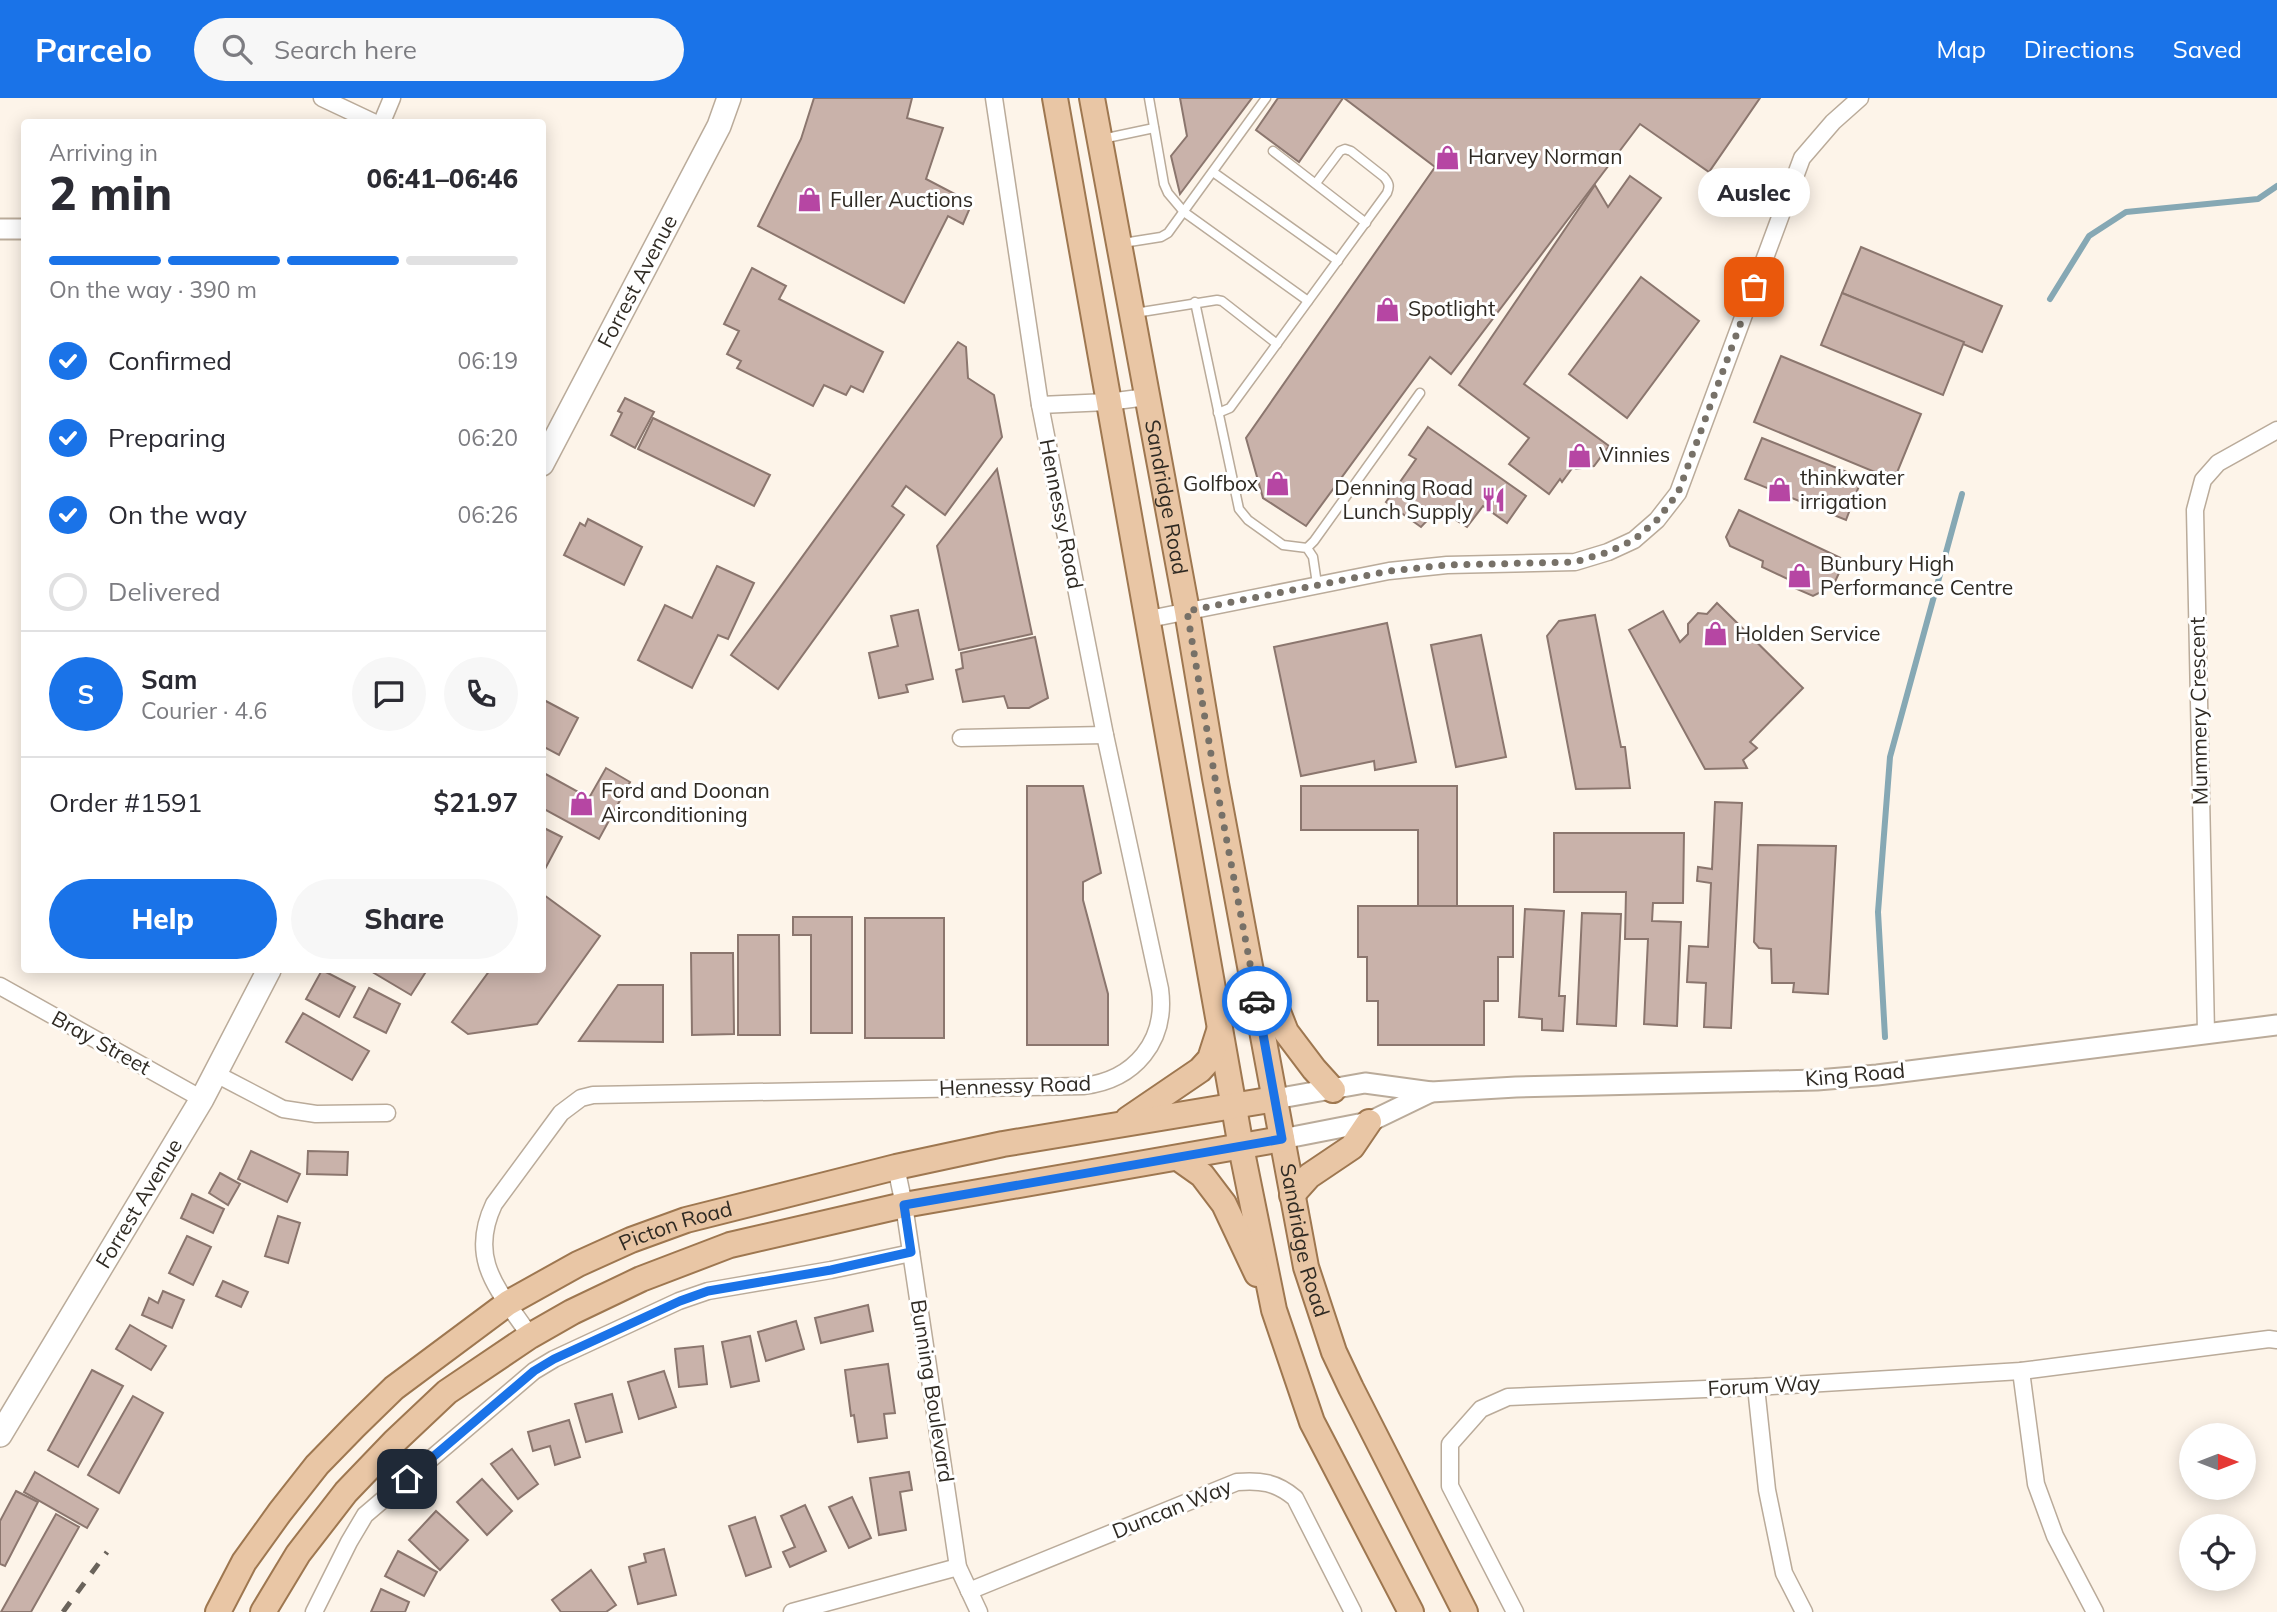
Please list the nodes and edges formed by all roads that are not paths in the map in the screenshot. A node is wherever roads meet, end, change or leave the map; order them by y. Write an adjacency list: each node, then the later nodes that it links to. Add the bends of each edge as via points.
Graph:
1 (322, 98): 10 (street)
2 (392, 98): 11 (street)
3 (729, 98): 33 (main road, Forrest Avenue, via 719,126)
4 (994, 98): 30 (street, Hennessy Road)
5 (1055, 98): 29 (main road, Sandridge Road)
6 (1093, 98): 13 (main road, Sandridge Road)
7 (1149, 98): 12 (lane)
8 (1266, 98): 15 (lane)
9 (1860, 98): 35 (street, via 1802,158 1678,493 1657,520 1634,540 1575,562 1447,565)
10 (367, 119)
11 (383, 119)
12 (1154, 128): 13 (lane); 17 (lane, via 1166,189)
13 (1100, 139): 21 (main road, Sandridge Road)
14 (1273, 151): 16 (lane)
15 (1213, 172): 17 (lane); 22 (lane)
16 (1316, 183): 18 (lane); 18 (lane, via 1340,151 1352,151 1389,183)
17 (1184, 212): 21 (lane, via 1165,236); 23 (lane)
18 (1366, 223): 22 (lane)
19 (0, 229): 20 (street)
20 (21, 229)
21 (1119, 244): 25 (main road, Sandridge Road)
22 (1338, 261): 23 (lane)
23 (1308, 301): 26 (lane)
24 (1195, 302): 25 (lane); 26 (lane, via 1222,301); 31 (lane)
25 (1132, 313): 28 (main road, Sandridge Road)
26 (1277, 344): 31 (lane, via 1230,408)
27 (1420, 393): 34 (lane)
28 (1147, 397): 29 (street); 36 (main road, Sandridge Road)
29 (1108, 401): 30 (street); 37 (main road, Sandridge Road)
30 (1040, 405): 38 (street, Hennessy Road)
31 (1219, 413): 34 (lane, via 1244,517 1283,545)
32 (2277, 430): 45 (street, Mummery Crescent, via 2218,463 2203,480 2195,510)
33 (546, 455)
34 (1307, 548): 35 (lane)
35 (1317, 584): 36 (street)
36 (1187, 611): 37 (street); 40 (main road, Sandridge Road)
37 (1149, 619): 44 (main road, Sandridge Road)
38 (1105, 734): 39 (street); 62 (street, Hennessy Road, via 1162,1001 1159,1027 1133,1067 1108,1081 1083,1086 581,1098 561,1113 487,1219 483,1256)
39 (961, 738)
40 (1251, 972): 47 (main road, via 1275,1004 1286,1032); 50 (main road, Sandridge Road)
41 (267, 973): 46 (main road, Forrest Avenue)
42 (0, 986): 49 (street, Bray Street)
43 (2277, 1025): 45 (street, King Road)
44 (1220, 1029): 51 (main road, Sandridge Road); 54 (main road, via 1210,1059 1200,1070)
45 (2206, 1033): 48 (street, King Road, via 1817,1080)
46 (216, 1074): 49 (main road, Forrest Avenue); 52 (street, via 284,1109 316,1114)
47 (1334, 1090): 48 (street, King Road, via 1365,1083); 50 (street, King Road)
48 (1431, 1092): 53 (street, King Road)
49 (202, 1099): 68 (main road, Forrest Avenue)
50 (1275, 1099): 51 (main road, Picton Road); 55 (main road, Sandridge Road)
51 (1234, 1106): 54 (main road, Picton Road); 56 (main road, Sandridge Road)
52 (387, 1113)
53 (1369, 1122): 55 (street, King Road); 59 (main road, via 1352,1147 1308,1176)
54 (1118, 1125): 58 (main road, Picton Road)
55 (1282, 1139): 56 (main road, Picton Road); 59 (main road, Sandridge Road)
56 (1241, 1147): 57 (main road, Picton Road); 63 (main road, Sandridge Road)
57 (1178, 1158): 60 (main road, Picton Road); 63 (main road, via 1202,1174 1224,1204)
58 (896, 1167): 60 (street, Bunning Boulevard); 62 (main road, Picton Road, via 678,1223 578,1264)
59 (1293, 1195): 78 (main road, Sandridge Road, via 1306,1267 1334,1352)
60 (904, 1205): 61 (street, Bunning Boulevard); 64 (main road, Picton Road, via 692,1258)
61 (911, 1252): 69 (street, Bunning Boulevard); 73 (street, via 708,1291 534,1371 365,1515)
62 (508, 1303): 64 (street, Hennessy Road); 71 (main road, Picton Road, via 394,1388 317,1465 244,1562)
63 (1274, 1310): 77 (main road, Sandridge Road, via 1312,1422)
64 (530, 1336): 72 (main road, Picton Road, via 447,1392 394,1442 338,1502 298,1554)
65 (2277, 1340): 66 (street, Forum Way)
66 (2021, 1371): 67 (street, Forum Way); 81 (street, via 2036,1484 2055,1536)
67 (1756, 1387): 79 (street, Forum Way, via 1508,1397 1480,1409 1450,1444 1450,1486); 80 (street, via 1767,1490 1784,1573)
68 (0, 1435)
69 (958, 1567): 70 (street, Bunning Boulevard); 74 (street)
70 (970, 1591): 75 (street, Bunning Boulevard); 76 (street, Duncan Way, via 1237,1482 1256,1480 1283,1487 1295,1497)
71 (218, 1612)
72 (263, 1612)
73 (314, 1612)
74 (792, 1612)
75 (979, 1612)
76 (1353, 1612)
77 (1411, 1612)
78 (1465, 1612)
79 (1515, 1612)
80 (1804, 1612)
81 (2095, 1612)

